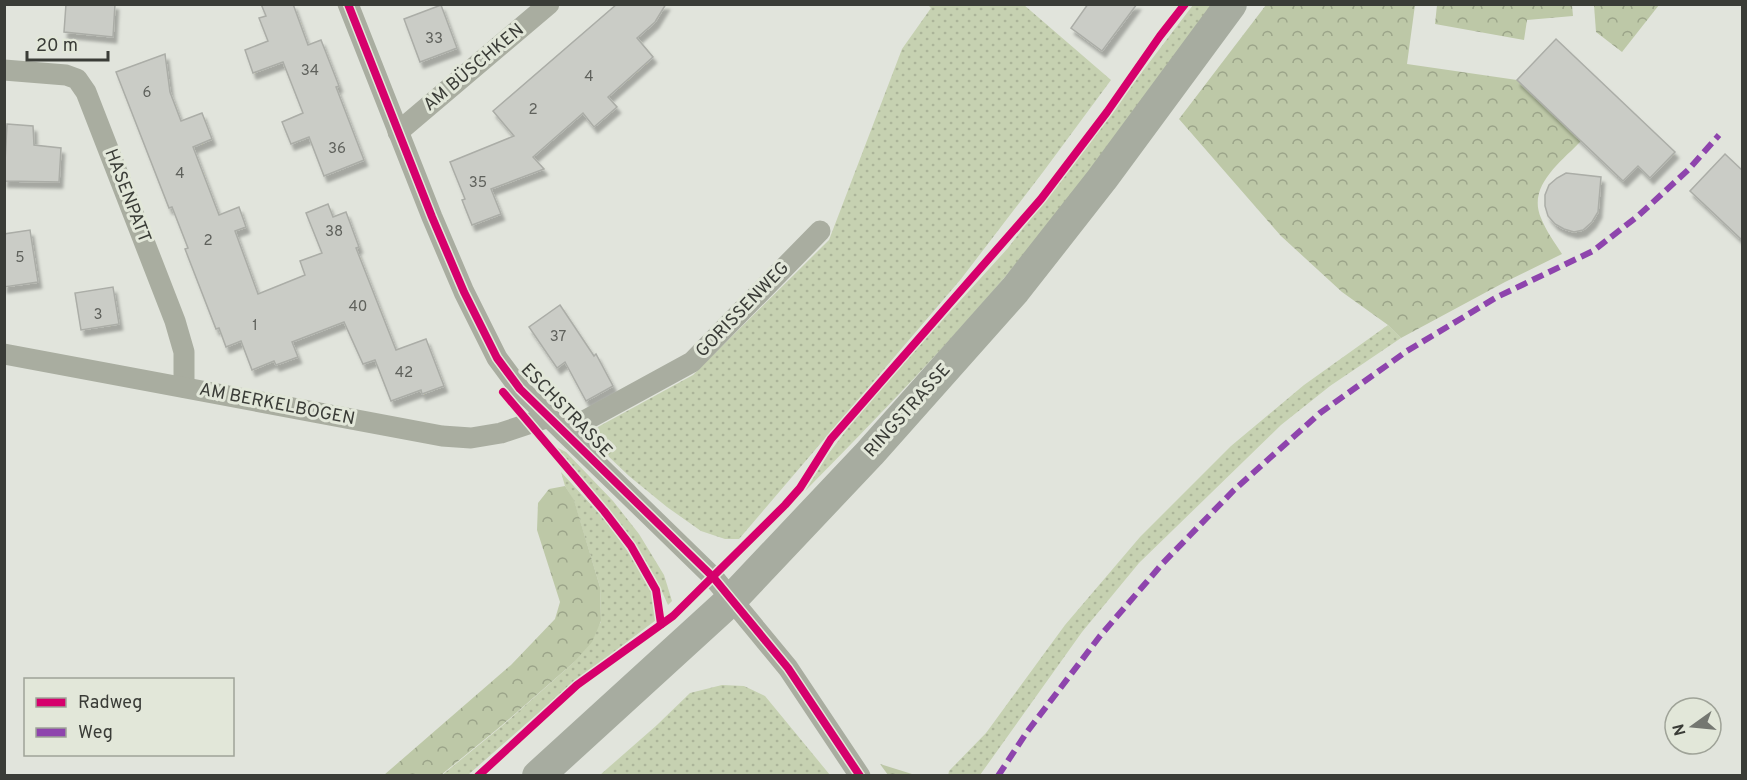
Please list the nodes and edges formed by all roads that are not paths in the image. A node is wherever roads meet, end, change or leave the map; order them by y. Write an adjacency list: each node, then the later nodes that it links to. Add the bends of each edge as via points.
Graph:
1 (348, 4): 5 (street, ESCHSTRASSE)
2 (549, 4): 5 (street, AM BÜSCHKEN)
3 (1232, 4): 11 (main road, RINGSTRASSE, via 1015,290 870,453)
4 (4, 70): 8 (street, HASENPATT, via 66,75 77,79 86,92 175,321 184,352)
5 (398, 132): 9 (street, ESCHSTRASSE, via 464,292 497,358 520,389)
6 (820, 231): 10 (street, GORISSENWEG, via 692,362)
7 (4, 354): 8 (street, AM BERKELBOGEN)
8 (184, 387): 9 (street, AM BERKELBOGEN, via 442,436 471,438 501,433)
9 (549, 417): 10 (street, ESCHSTRASSE)
10 (564, 432): 11 (street, ESCHSTRASSE)
11 (732, 599): 12 (main road, RINGSTRASSE); 13 (street, ESCHSTRASSE, via 788,668)
12 (538, 776)
13 (860, 776)

